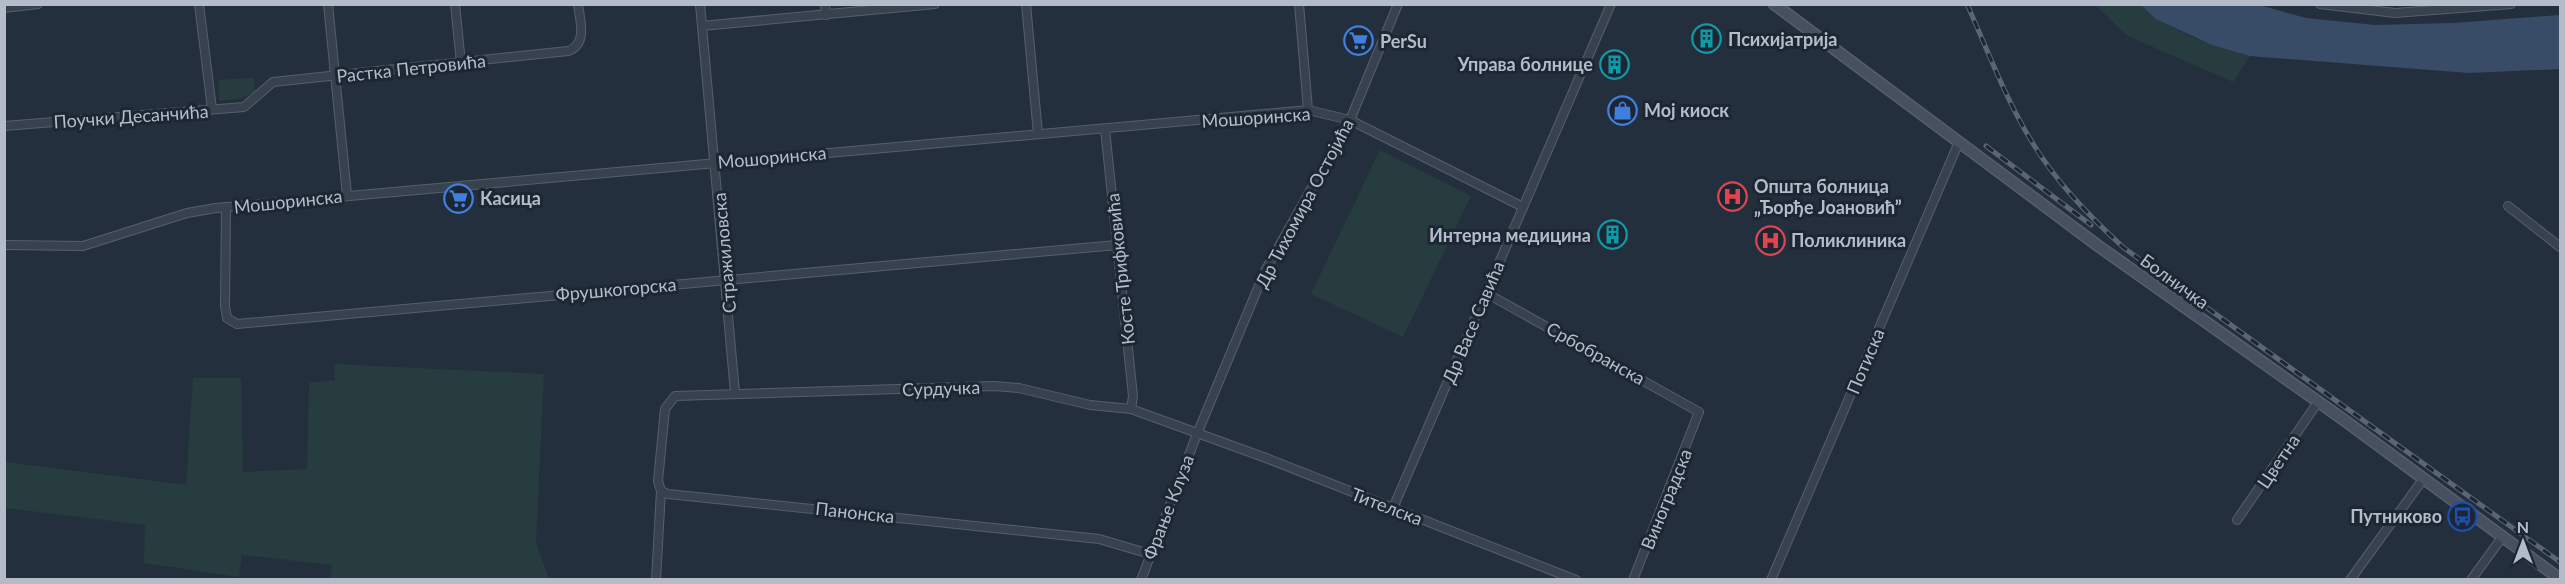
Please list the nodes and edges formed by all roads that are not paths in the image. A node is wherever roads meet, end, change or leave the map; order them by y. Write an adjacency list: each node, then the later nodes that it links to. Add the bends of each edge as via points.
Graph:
1 (38, 4): 16 (street)
2 (199, 4): 23 (street)
3 (328, 4): 21 (street)
4 (455, 4): 20 (street)
5 (578, 4): 20 (street, Растка Петровића, via 581,40 574,49)
6 (700, 4): 19 (street, Стражиловска)
7 (825, 4): 18 (street)
8 (935, 4): 18 (street)
9 (1026, 4): 28 (street)
10 (1299, 4): 24 (street)
11 (1398, 4): 25 (street, Др Тихомира Остојића)
12 (1611, 4): 34 (street, Др Васе Савића)
13 (1774, 4): 29 (street, Болничка)
14 (2320, 4): 17 (street, via 2359,11)
15 (2511, 4): 17 (street)
16 (4, 8)
17 (2433, 8)
18 (826, 15): 19 (street)
19 (702, 26): 30 (street, Стражиловска)
20 (461, 63): 21 (street, Растка Петровића)
21 (335, 76): 22 (street, Растка Петровића, via 273,82); 31 (street)
22 (255, 99): 23 (street, Поучки Десанчића, via 244,107)
23 (212, 109): 26 (street, Поучки Десанчића)
24 (1308, 110): 25 (street, Мошоринска); 27 (street, Мошоринска)
25 (1350, 120): 34 (street, Мошоринска); 44 (street, Др Тихомира Остојића, via 1265,271)
26 (4, 126)
27 (1106, 129): 28 (street, Мошоринска); 36 (street, Косте Трифковића)
28 (1038, 135): 30 (street, Мошоринска)
29 (1959, 142): 41 (street, Болничка); 55 (street, Потиска)
30 (716, 162): 31 (street, Мошоринска); 38 (street, Стражиловска)
31 (347, 195): 33 (street, Мошоринска)
32 (2508, 206): 37 (street)
33 (226, 207): 35 (street, Мошоринска, via 187,213 83,246); 38 (street, Фрушкогорска, via 225,306 228,318 237,324)
34 (1524, 207): 39 (street, Др Васе Савића)
35 (4, 245)
36 (1117, 245): 38 (street, Фрушкогорска); 42 (street, Косте Трифковића, via 1133,396)
37 (2560, 247)
38 (726, 279): 40 (street, Стражиловска)
39 (1486, 292): 43 (street, Србобранска, via 1697,409); 47 (street, Др Васе Савића)
40 (735, 393): 42 (street, Сурдучка, via 994,386); 46 (street, Сурдучка, via 678,394 668,401 658,481)
41 (2318, 402): 45 (street, Болничка); 48 (street, Цветна)
42 (1131, 409): 44 (street, Сурдучка)
43 (1699, 418): 54 (street, Виноградска)
44 (1197, 434): 47 (street, Тителска); 50 (street, Фрање Клуза)
45 (2424, 478): 49 (street, Болничка); 56 (street)
46 (661, 491): 50 (street, Панонска, via 1099,538); 51 (street)
47 (1393, 508): 53 (street, Тителска)
48 (2237, 520)
49 (2503, 536): 57 (street); 58 (street, Болничка)
50 (1150, 554): 52 (street, Фрање Клуза)
51 (656, 579)
52 (1141, 579)
53 (1576, 579)
54 (1633, 579)
55 (1771, 579)
56 (2350, 579)
57 (2471, 579)
58 (2560, 579)

